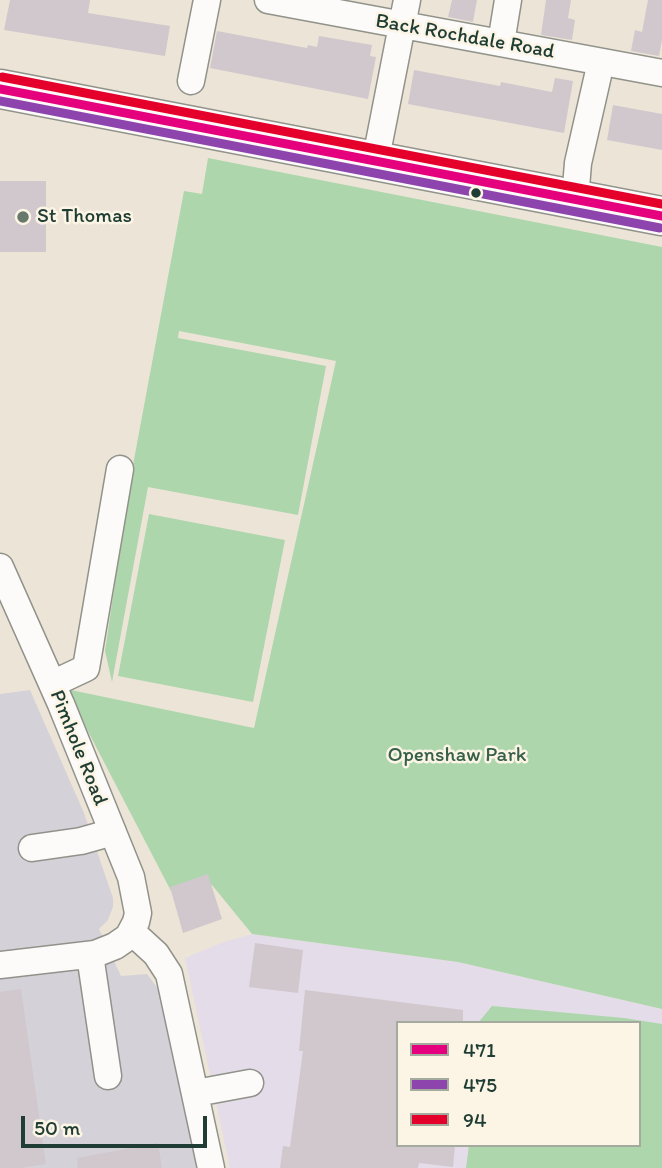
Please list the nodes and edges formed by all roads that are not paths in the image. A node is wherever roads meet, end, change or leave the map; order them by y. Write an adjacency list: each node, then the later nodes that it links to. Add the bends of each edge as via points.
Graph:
1 (207, 0): 9 (street)
2 (268, 0): 4 (street, Back Rochdale Road)
3 (508, 0): 6 (street)
4 (306, 3): 5 (street, Back Rochdale Road)
5 (405, 13): 6 (street, Back Rochdale Road); 11 (street)
6 (501, 43): 7 (street, Back Rochdale Road)
7 (601, 62): 8 (street, Back Rochdale Road); 12 (street, via 578,163)
8 (662, 73)
9 (191, 81)
10 (0, 89): 11 (highway)
11 (375, 163): 12 (highway)
12 (575, 200): 13 (highway)
13 (662, 216)
14 (120, 469): 16 (street, via 86,668)
15 (0, 567): 16 (street, Pimhole Road)
16 (52, 684): 17 (street, Pimhole Road)
17 (113, 832): 18 (street); 19 (street, Pimhole Road, via 137,906)
18 (32, 848)
19 (132, 932): 20 (street, via 115,946); 24 (street, via 169,974)
20 (90, 955): 21 (street); 22 (street)
21 (0, 965)
22 (108, 1076)
23 (250, 1083): 24 (street)
24 (196, 1093): 25 (street)
25 (211, 1168)

